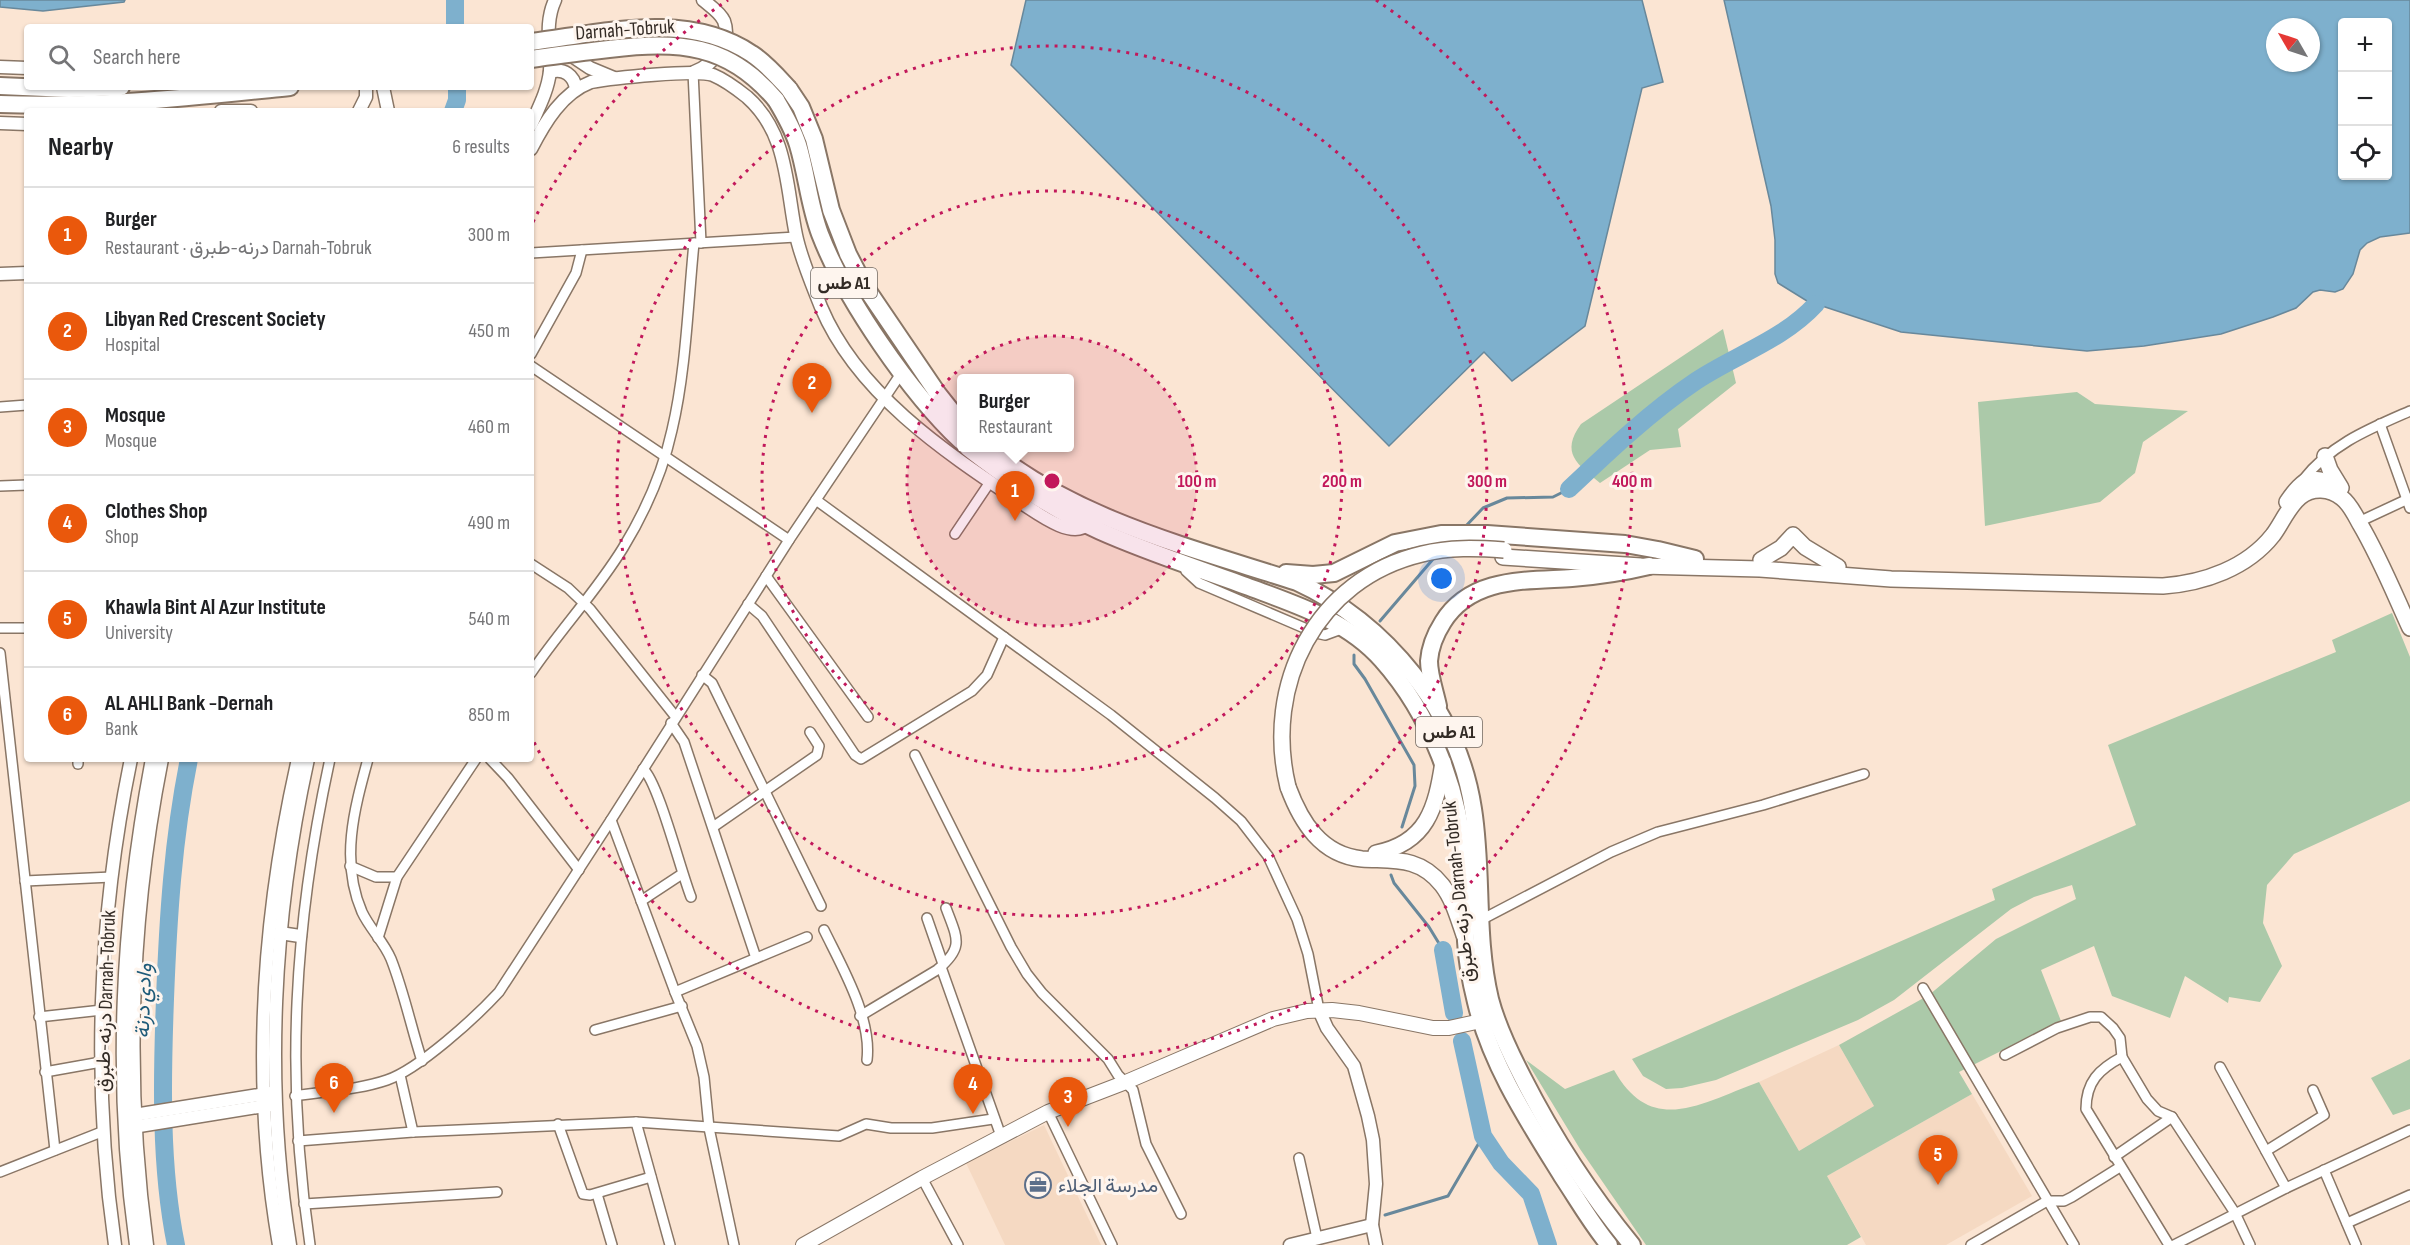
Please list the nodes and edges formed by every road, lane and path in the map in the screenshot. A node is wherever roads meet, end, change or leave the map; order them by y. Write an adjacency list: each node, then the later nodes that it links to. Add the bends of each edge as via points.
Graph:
1 (555, 0): 3 (street)
2 (703, 0): 9 (street, via 721,16 725,36 717,56)
3 (547, 35): 8 (street); 10 (street, via 578,61)
4 (534, 42): 38 (highway, Darnah-Tobruk / طس A1, bridge, via 658,27 696,31 729,41 765,63 801,107 814,139 831,210 864,285)
5 (534, 59): 33 (highway, Darnah-Tobruk / طس A1, bridge, via 645,45 688,46 735,63 757,79 776,100 796,140 813,214 832,261)
6 (0, 68): 7 (street)
7 (24, 68)
8 (550, 72): 12 (street, via 560,70 569,75); 21 (street)
9 (693, 72): 10 (street); 25 (street, via 711,74 730,84 748,98 775,132 787,175); 26 (street)
10 (616, 79): 12 (street, via 591,82)
11 (0, 87): 17 (highway)
12 (576, 89): 24 (street, via 553,113)
13 (105, 90): 17 (highway)
14 (261, 90): 17 (highway, via 144,102)
15 (366, 90): 19 (street)
16 (384, 90): 20 (street)
17 (69, 97): 18 (highway)
18 (0, 104)
19 (360, 108)
20 (387, 108)
21 (534, 119)
22 (0, 123): 23 (street)
23 (24, 124)
24 (534, 144)
25 (796, 237): 26 (street); 34 (street, via 829,322 846,352)
26 (697, 243): 27 (street); 43 (street, via 678,394)
27 (582, 250): 28 (street); 31 (street, via 576,273)
28 (534, 253)
29 (24, 273): 30 (street)
30 (0, 274)
31 (534, 349)
32 (534, 368): 43 (street)
33 (902, 372): 34 (street); 40 (highway, طس A1)
34 (884, 398): 45 (street); 50 (street)
35 (24, 405): 36 (street)
36 (0, 407)
37 (2410, 411): 39 (street)
38 (957, 418)
39 (2379, 424): 44 (street); 51 (street)
40 (957, 437)
41 (975, 452): 53 (highway, درنه-طبرق Darnah-Tobruk / طس A1, via 1030,492)
42 (994, 452): 63 (highway, درنه-طبرق Darnah-Tobruk / طس A1, via 1047,488 1107,518)
43 (665, 456): 55 (street); 65 (street, via 633,531)
44 (2325, 456): 48 (street); 49 (main road)
45 (990, 482): 53 (street, via 1058,524 1076,530); 54 (street)
46 (24, 485): 47 (street)
47 (0, 486)
48 (2299, 490): 49 (main road, via 2311,479 2321,479); 56 (main road, via 2320,490 2340,496); 61 (main road, via 2268,541 2247,559 2208,578 2179,585 1891,579); 62 (main road, via 2248,551 2213,570 2183,578 1892,573)
49 (2343, 490): 52 (main road)
50 (816, 500): 55 (street); 71 (street)
51 (2409, 502): 52 (street)
52 (2366, 519): 56 (main road)
53 (1087, 524): 89 (highway, درنه-طبرق Darnah-Tobruk / طس A1, via 1309,610 1344,628 1376,653 1393,674)
54 (955, 534)
55 (789, 540): 64 (street)
56 (2375, 549): 66 (main road)
57 (1504, 554): 58 (main road); 61 (main road); 92 (main road, via 1452,556 1407,566 1366,587 1332,617 1305,658 1290,704 1287,737)
58 (1695, 559): 59 (main road); 63 (highway, via 1625,544 1441,534 1395,543 1334,573)
59 (1761, 560): 62 (main road); 62 (main road, via 1793,535 1804,547)
60 (534, 566): 65 (street)
61 (1649, 566): 75 (highway, via 1623,572 1527,579 1480,590 1462,600 1441,624 1429,662)
62 (1838, 567)
63 (1261, 570): 75 (highway, درنه-طبرق Darnah-Tobruk / طس A1, via 1317,591 1367,625 1402,660)
64 (766, 576): 67 (street); 76 (street)
65 (584, 602): 73 (street); 77 (street)
66 (2405, 603): 70 (main road)
67 (748, 604): 71 (street, via 762,616 861,759 972,691 987,675); 74 (street)
68 (0, 628): 69 (street)
69 (24, 628)
70 (2410, 628)
71 (1004, 637): 120 (street, via 1151,746 1252,833 1275,868 1297,919)
72 (0, 652): 101 (street)
73 (534, 669)
74 (702, 675): 77 (street); 93 (street, via 712,683)
75 (1440, 716): 107 (highway, درنه-طبرق Darnah-Tobruk / طس A1, via 1454,743 1473,808)
76 (868, 717)
77 (673, 720): 90 (street); 95 (street)
78 (810, 732): 93 (street, via 819,746 817,755)
79 (915, 755): 133 (street, via 1027,974)
80 (131, 762): 99 (street)
81 (151, 762): 140 (street, درنه-طبرق Darnah-Tobruk, via 125,949 122,1030)
82 (162, 762): 140 (street, via 136,946 132,1032)
83 (297, 762): 136 (street, via 270,926)
84 (307, 762): 109 (street, via 290,850)
85 (329, 762): 110 (street, via 313,840)
86 (367, 762): 96 (street, via 352,827)
87 (474, 762): 100 (street)
88 (493, 762): 97 (street)
89 (1443, 762): 92 (main road, via 1437,799 1426,821 1399,847 1377,853 1351,851 1327,839 1307,815); 113 (highway, درنه-طبرق Darnah-Tobruk / طس A1, via 1454,793 1462,839)
90 (643, 769): 94 (street); 98 (street, via 653,782)
91 (1863, 774): 107 (street, via 1658,832 1611,852)
92 (1292, 786): 113 (main road, via 1306,826 1329,848 1356,858 1401,860 1441,883)
93 (765, 791): 95 (street); 104 (street)
94 (611, 820): 97 (street); 103 (street)
95 (712, 827): 114 (street)
96 (350, 866): 100 (street, via 376,877); 112 (street, via 359,903)
97 (579, 870): 127 (street, via 499,992)
98 (682, 873): 102 (street); 103 (street)
99 (112, 877): 101 (street); 119 (street)
100 (397, 878): 112 (street)
101 (25, 881): 122 (street)
102 (691, 897)
103 (640, 901): 117 (street)
104 (821, 906)
105 (946, 908): 115 (street, via 957,945)
106 (927, 918): 115 (street)
107 (1479, 921): 184 (highway, درنه-طبرق Darnah-Tobruk / طس A1, via 1491,1000 1518,1067 1567,1154)
108 (824, 930): 121 (street, via 853,990)
109 (280, 933): 110 (street); 136 (street, via 277,1013)
110 (300, 936): 135 (street)
111 (807, 937): 114 (street)
112 (378, 938): 127 (street, via 393,967)
113 (1466, 940): 123 (highway, درنه-طبرق Darnah-Tobruk / طس A1)
114 (756, 958): 117 (street)
115 (942, 965): 121 (street); 139 (street)
116 (1923, 988): 162 (street)
117 (675, 992): 118 (street)
118 (682, 1006): 124 (street); 143 (street, via 704,1077)
119 (102, 1010): 122 (street); 129 (street)
120 (1326, 1010): 123 (main road, via 1433,1028); 133 (main road, via 1273,1019); 167 (street, via 1331,1032 1354,1066 1372,1132 1376,1184)
121 (860, 1016): 128 (street, via 867,1039)
122 (39, 1017): 131 (street)
123 (1481, 1021): 183 (highway, درنه-طبرق Darnah-Tobruk / طس A1, via 1534,1132)
124 (595, 1030)
125 (2005, 1055): 126 (street, via 2057,1028 2101,1017 2120,1038)
126 (2122, 1057): 138 (street, via 2153,1107); 151 (street, via 2096,1074 2085,1109)
127 (422, 1060): 132 (street)
128 (867, 1060)
129 (101, 1062): 131 (street); 145 (street)
130 (2220, 1067): 150 (street)
131 (45, 1072): 149 (street)
132 (400, 1075): 135 (street, via 376,1083); 146 (street)
133 (1126, 1082): 137 (main road); 165 (street, via 1136,1095 1148,1150)
134 (2313, 1090): 150 (street, via 2324,1115)
135 (295, 1096): 148 (street)
136 (265, 1100): 140 (street); 172 (street); 173 (street, via 280,1165)
137 (1048, 1112): 147 (main road); 180 (street)
138 (2172, 1117): 151 (street); 164 (street)
139 (993, 1119): 143 (street, via 932,1128 866,1124 839,1136); 147 (street)
140 (135, 1121): 170 (street, درنه-طبرق Darnah-Tobruk); 171 (street)
141 (636, 1122): 142 (street); 143 (street); 156 (street)
142 (558, 1124): 146 (street); 160 (street, via 582,1192 588,1196)
143 (709, 1128): 177 (street)
144 (2410, 1130): 154 (street)
145 (104, 1131): 149 (street); 169 (street)
146 (413, 1132): 148 (street)
147 (1001, 1136): 157 (main road)
148 (298, 1141): 163 (street)
149 (55, 1150): 155 (street)
150 (2266, 1151): 158 (street)
151 (2114, 1157): 153 (street)
152 (1299, 1158): 168 (street)
153 (2120, 1167): 162 (street, via 2064,1201); 187 (street)
154 (2324, 1170): 158 (street); 166 (street)
155 (0, 1172)
156 (651, 1178): 160 (street); 176 (street)
157 (922, 1178): 178 (main road); 179 (street)
158 (2286, 1188): 164 (street)
159 (497, 1192): 163 (street)
160 (597, 1194): 175 (street)
161 (2410, 1195): 166 (street)
162 (2047, 1201): 185 (street); 186 (street)
163 (304, 1204): 174 (street)
164 (2235, 1213): 187 (street); 188 (street)
165 (1181, 1214)
166 (2347, 1223): 189 (street)
167 (1372, 1225): 168 (street); 182 (street)
168 (1317, 1238): 181 (street)
169 (115, 1245)
170 (136, 1245)
171 (147, 1245)
172 (279, 1245)
173 (290, 1245)
174 (310, 1245)
175 (612, 1245)
176 (670, 1245)
177 (734, 1245)
178 (803, 1245)
179 (958, 1245)
180 (1112, 1245)
181 (1290, 1245)
182 (1376, 1245)
183 (1609, 1245)
184 (1632, 1245)
185 (1971, 1245)
186 (2074, 1245)
187 (2172, 1245)
188 (2250, 1245)
189 (2356, 1245)

